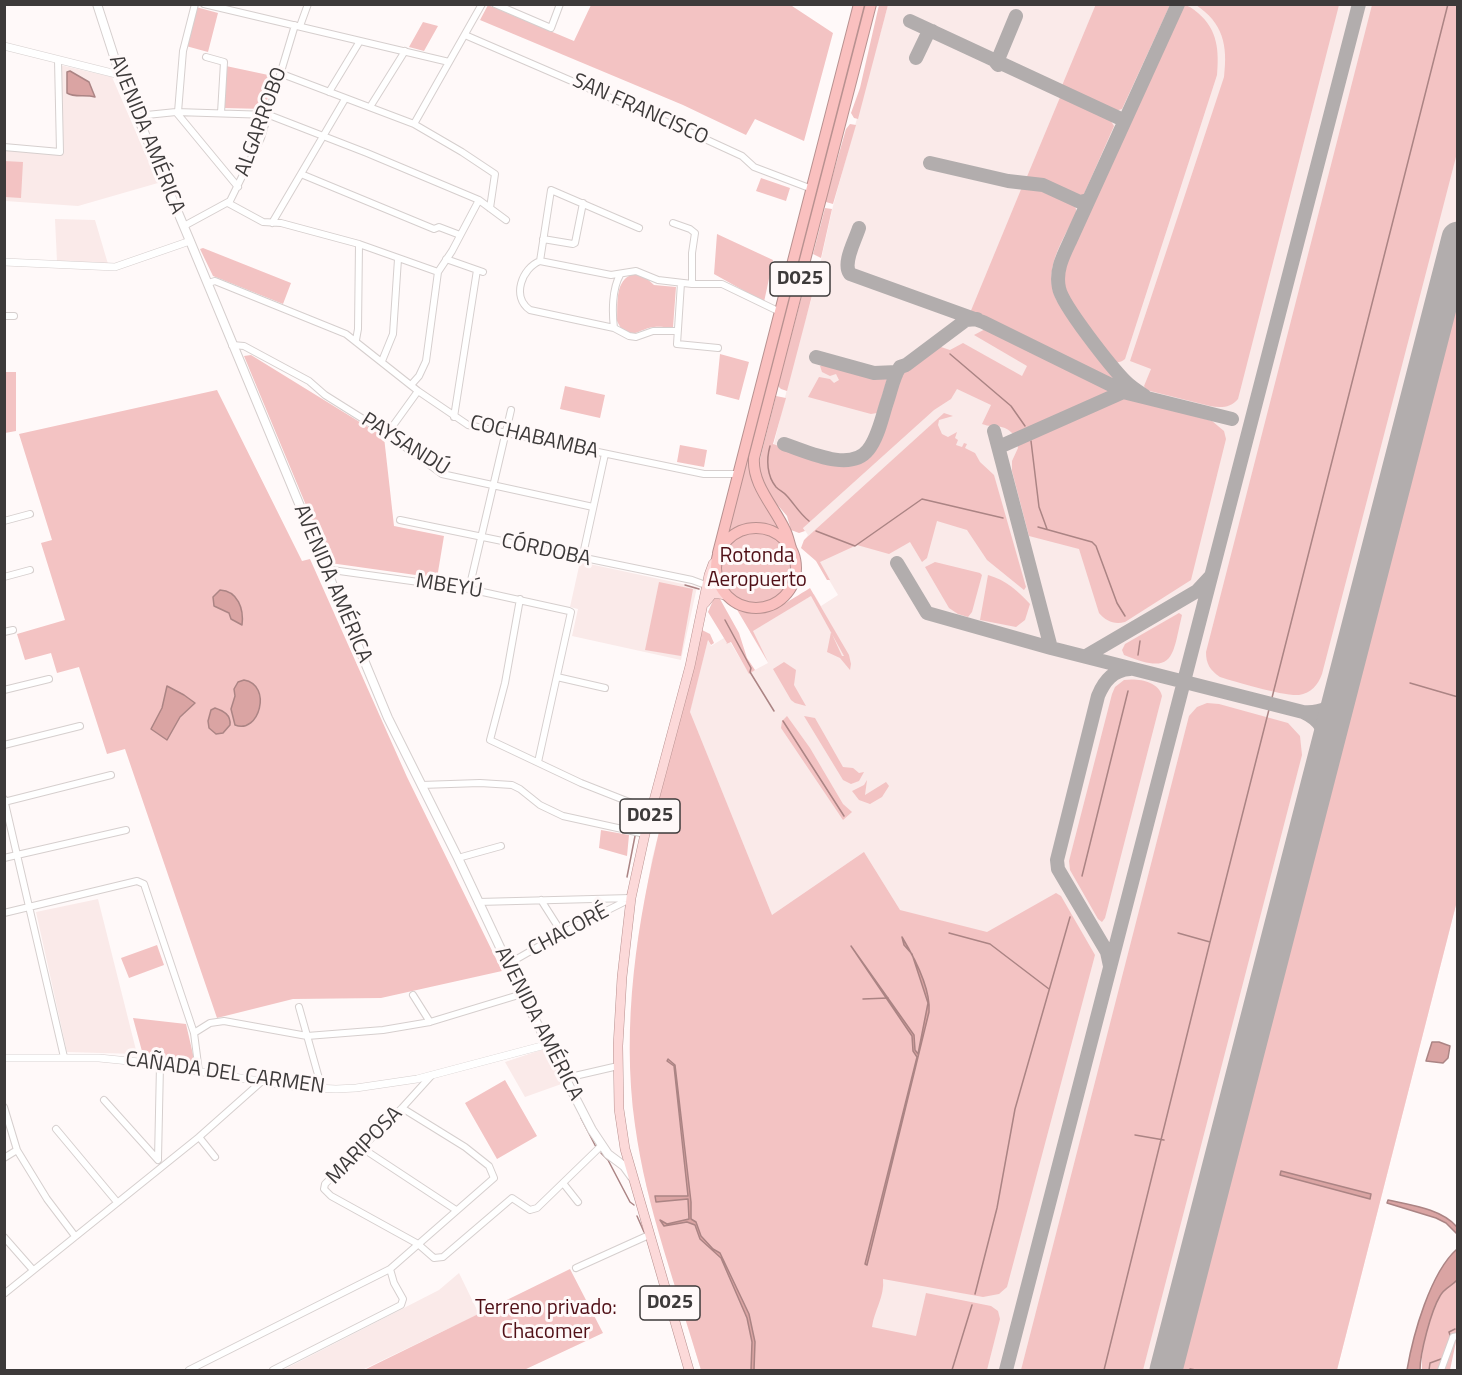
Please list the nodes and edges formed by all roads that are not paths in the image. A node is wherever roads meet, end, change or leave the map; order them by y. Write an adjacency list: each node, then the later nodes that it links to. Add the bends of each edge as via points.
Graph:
1 (96, 4): 20 (main road, AVENIDA AMÉRICA)
2 (195, 4): 24 (street, via 183,51)
3 (204, 4): 10 (street)
4 (308, 4): 11 (street, ALGARROBO)
5 (482, 4): 12 (street)
6 (495, 4): 7 (street, via 552,28)
7 (560, 4)
8 (859, 4): 33 (highway, D025)
9 (871, 4): 79 (highway, D025, via 754,458 757,481 786,531)
10 (218, 6): 11 (street)
11 (298, 26): 13 (street); 19 (street, ALGARROBO)
12 (465, 34): 18 (street); 33 (street, SAN FRANCISCO, via 712,142 742,156 754,167)
13 (360, 41): 15 (street); 21 (street)
14 (4, 46): 17 (street)
15 (405, 51): 18 (street); 23 (street)
16 (206, 57): 25 (street, via 224,62)
17 (58, 60): 20 (street); 30 (street, via 60,152)
18 (449, 62): 28 (street)
19 (282, 74): 21 (street); 26 (street, ALGARROBO)
20 (120, 75): 27 (main road, AVENIDA AMÉRICA)
21 (329, 92): 22 (street)
22 (345, 99): 23 (street); 29 (street)
23 (370, 107): 28 (street)
24 (177, 112): 25 (street); 27 (street); 32 (street)
25 (221, 113): 26 (street)
26 (269, 115): 29 (street); 32 (street, ALGARROBO)
27 (136, 116): 41 (main road, AVENIDA AMÉRICA)
28 (414, 124): 37 (street, via 495,174)
29 (323, 136): 31 (street); 34 (street)
30 (4, 147)
31 (302, 174): 40 (street); 43 (street, via 434,229 439,227)
32 (238, 187): 36 (street, ALGARROBO)
33 (812, 189): 56 (highway, D025)
34 (479, 200): 37 (street); 43 (street)
35 (583, 202): 42 (street); 44 (street, via 575,243); 44 (street, via 551,190)
36 (228, 203): 40 (street, via 258,220); 41 (street, ALGARROBO)
37 (490, 208): 38 (street)
38 (506, 220)
39 (673, 222): 55 (street, via 695,233)
40 (272, 223): 46 (street)
41 (184, 226): 45 (main road, AVENIDA AMÉRICA)
42 (639, 228)
43 (460, 235): 48 (street)
44 (543, 239): 49 (street)
45 (190, 241): 50 (street, via 115,267); 53 (main road, AVENIDA AMÉRICA)
46 (359, 244): 47 (street); 61 (street)
47 (398, 259): 51 (street); 64 (street, via 393,334)
48 (446, 259): 51 (street); 68 (street, via 480,271)
49 (540, 261): 52 (street); 59 (street, via 524,273 520,293 527,309)
50 (4, 262)
51 (438, 272): 65 (street, via 426,361)
52 (620, 274): 54 (street, via 636,271 655,280); 59 (street, via 615,288)
53 (208, 283): 61 (street, COCHABAMBA, via 215,281); 62 (main road, AVENIDA AMÉRICA)
54 (681, 283): 55 (street); 60 (street)
55 (692, 284): 56 (street, via 725,284)
56 (780, 312): 72 (highway, D025)
57 (4, 316): 58 (street)
58 (14, 316)
59 (614, 328): 60 (street, via 636,337 653,331)
60 (677, 331): 63 (street, via 676,341 680,345)
61 (356, 340): 64 (street, COCHABAMBA)
62 (232, 345): 70 (street, PAYSANDÚ, via 244,346 309,381); 82 (main road, AVENIDA AMÉRICA)
63 (718, 348)
64 (382, 361): 65 (street, COCHABAMBA)
65 (411, 385): 66 (street, COCHABAMBA)
66 (418, 392): 68 (street, COCHABAMBA); 70 (street)
67 (510, 410): 69 (street)
68 (454, 417): 69 (street, COCHABAMBA, via 468,425)
69 (504, 433): 71 (street, COCHABAMBA); 73 (street)
70 (387, 434): 73 (street, PAYSANDÚ, via 442,474)
71 (605, 454): 72 (street, COCHABAMBA, via 704,474); 74 (street)
72 (738, 474): 80 (highway, D025)
73 (492, 485): 74 (street, PAYSANDÚ); 78 (street)
74 (593, 507): 81 (street)
75 (30, 514): 77 (street)
76 (400, 520): 78 (street, CÓRDOBA)
77 (4, 521)
78 (480, 537): 81 (street, CÓRDOBA); 88 (street)
79 (791, 548): 80 (highway, D025, via 776,533 745,529 727,540); 89 (highway, D025, via 796,561 795,579 780,602 752,609)
80 (717, 556): 84 (main road, D025); 89 (highway, D025, via 717,578)
81 (582, 559): 86 (street, CÓRDOBA)
82 (325, 569): 88 (street, MBEYÚ); 102 (main road, AVENIDA AMÉRICA)
83 (30, 570): 85 (street)
84 (711, 570): 86 (street, via 705,577); 87 (main road, D025)
85 (4, 577)
86 (692, 580): 87 (street, CÓRDOBA)
87 (707, 585): 89 (street, CÓRDOBA); 91 (main road, D025)
88 (469, 589): 90 (street, MBEYÚ)
89 (724, 593): 91 (main road, via 713,593)
90 (520, 599): 94 (street, MBEYÚ, via 571,612); 100 (street, via 505,683 489,740)
91 (704, 605): 104 (main road, D025)
92 (13, 630): 93 (street)
93 (4, 632)
94 (556, 677): 96 (street); 100 (street)
95 (49, 679): 97 (street)
96 (605, 688)
97 (4, 690)
98 (80, 726): 99 (street)
99 (4, 745)
100 (538, 762): 104 (street)
101 (111, 775): 103 (street)
102 (421, 785): 106 (street, via 512,785 563,816); 110 (main road, AVENIDA AMÉRICA)
103 (5, 801): 108 (street)
104 (652, 811): 106 (main road, D025)
105 (126, 830): 108 (street)
106 (645, 834): 111 (main road, D025)
107 (501, 846): 110 (street)
108 (17, 855): 109 (street); 114 (street)
109 (4, 858)
110 (458, 858): 113 (main road, AVENIDA AMÉRICA)
111 (631, 898): 112 (street); 116 (street, CHACORÉ); 128 (main road, D025)
112 (541, 900): 113 (street); 116 (street)
113 (478, 902): 117 (main road, AVENIDA AMÉRICA)
114 (29, 906): 115 (street); 122 (street, via 137,881 144,884); 125 (street)
115 (4, 913)
116 (562, 933): 117 (street, CHACORÉ)
117 (508, 964): 118 (main road, AVENIDA AMÉRICA)
118 (522, 994): 121 (street); 124 (main road, AVENIDA AMÉRICA)
119 (413, 995): 121 (street)
120 (299, 1007): 123 (street)
121 (430, 1022): 123 (street)
122 (194, 1033): 123 (street, via 210,1023 224,1021); 129 (street)
123 (308, 1036): 133 (street)
124 (549, 1044): 130 (street, CAÑADA DEL CARMEN); 131 (main road, AVENIDA AMÉRICA)
125 (64, 1057): 126 (street, CAÑADA DEL CARMEN); 127 (street, CAÑADA DEL CARMEN)
126 (4, 1058)
127 (160, 1065): 129 (street, CAÑADA DEL CARMEN); 144 (street)
128 (618, 1066): 131 (street); 145 (main road, D025, via 619,1109)
129 (199, 1072): 132 (street, CAÑADA DEL CARMEN)
130 (431, 1076): 133 (street, CAÑADA DEL CARMEN, via 356,1088); 136 (street, MARIPOSA)
131 (566, 1078): 139 (main road, AVENIDA AMÉRICA)
132 (261, 1082): 133 (street, CAÑADA DEL CARMEN); 138 (street)
133 (322, 1089)
134 (104, 1100): 144 (street)
135 (4, 1107): 141 (street)
136 (402, 1108): 140 (street, MARIPOSA); 151 (street, via 465,1147 489,1167 494,1178)
137 (56, 1129): 149 (street)
138 (199, 1137): 142 (street); 146 (street)
139 (602, 1147): 145 (main road); 147 (main road, AVENIDA AMÉRICA); 148 (street)
140 (362, 1149): 151 (street); 155 (street, MARIPOSA, via 325,1184 325,1191)
141 (17, 1150): 143 (street); 153 (street)
142 (215, 1157)
143 (4, 1158)
144 (158, 1159): 146 (street)
145 (628, 1161): 147 (main road, D025)
146 (160, 1167): 149 (street)
147 (632, 1177): 152 (main road, D025)
148 (563, 1183): 150 (street); 155 (street, via 533,1210 512,1198 443,1257 434,1258)
149 (117, 1202): 153 (street)
150 (578, 1202)
151 (456, 1210): 155 (street)
152 (649, 1235): 156 (street); 164 (main road, D025)
153 (75, 1236): 158 (street)
154 (4, 1237): 158 (street)
155 (418, 1244): 157 (street)
156 (576, 1268)
157 (390, 1269): 162 (street); 163 (street, via 403,1299 401,1305)
158 (33, 1270): 159 (street)
159 (4, 1294)
160 (1458, 1336): 161 (street, via 1453,1337)
161 (1443, 1370)
162 (189, 1371)
163 (273, 1371)
164 (689, 1371)

